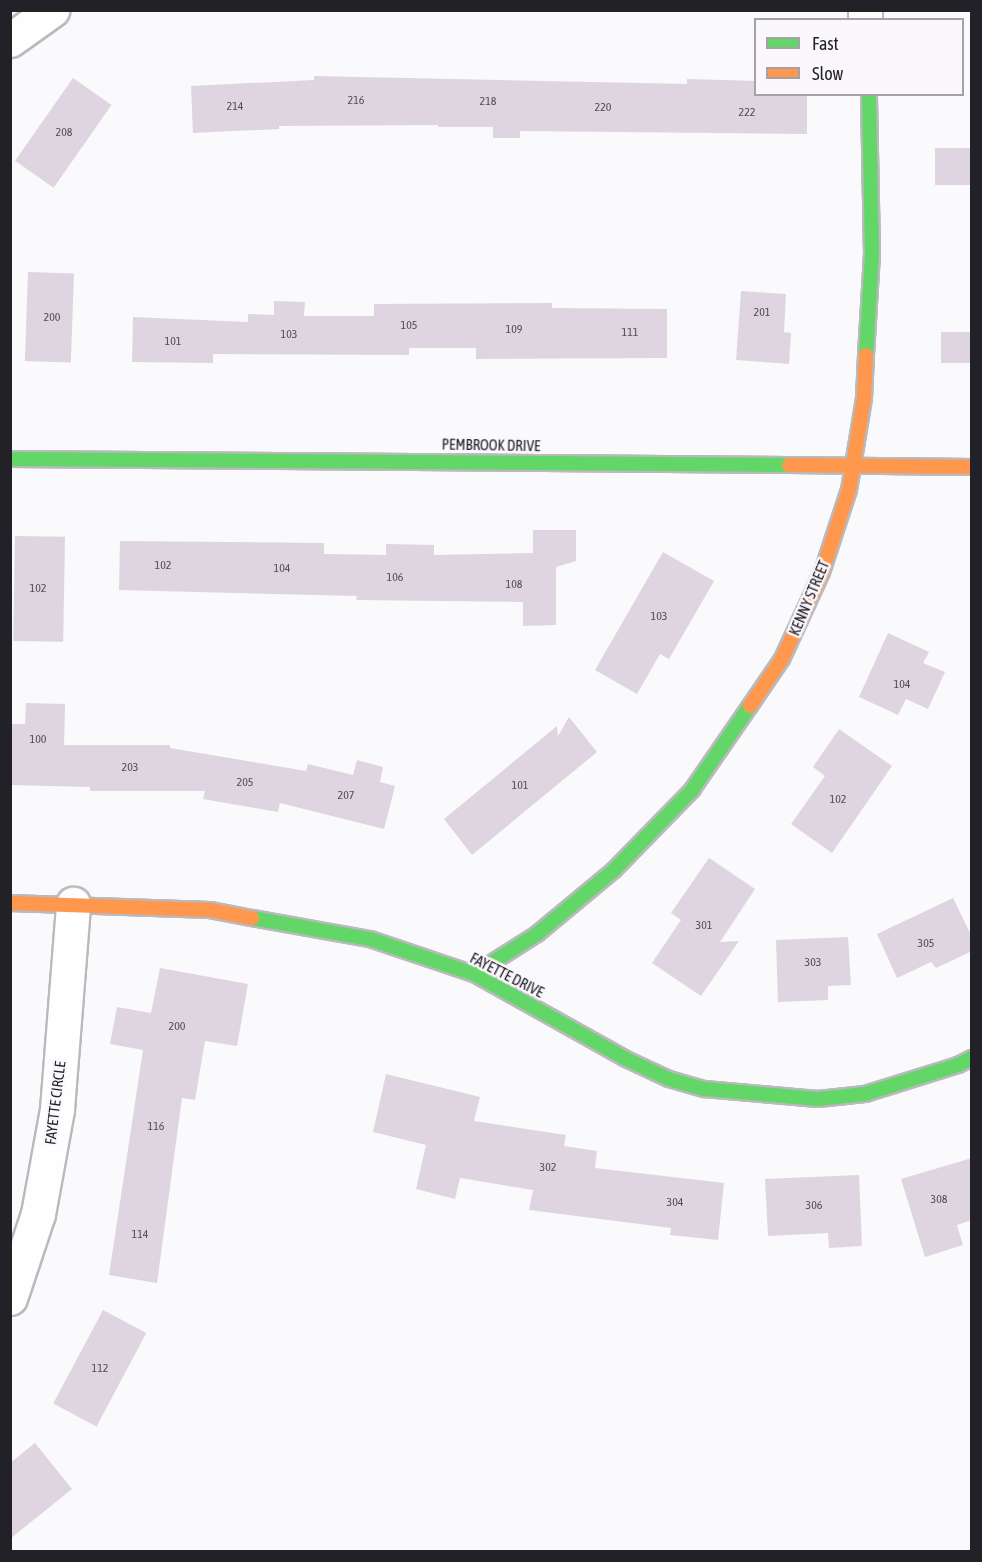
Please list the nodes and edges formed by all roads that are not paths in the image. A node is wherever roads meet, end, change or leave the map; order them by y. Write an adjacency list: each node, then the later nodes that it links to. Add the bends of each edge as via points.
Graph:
1 (52, 10): 2 (street)
2 (10, 40)
3 (869, 96): 5 (street, KENNY STREET, via 872,254 864,398)
4 (10, 459): 5 (street, PEMBROOK DRIVE)
5 (854, 466): 6 (street, PEMBROOK DRIVE); 9 (street, KENNY STREET, via 822,572 782,659 692,790 614,870 537,934)
6 (972, 468)
7 (10, 903): 8 (street, FAYETTE DRIVE)
8 (74, 904): 9 (street, FAYETTE DRIVE, via 210,910 370,939); 11 (street, FAYETTE CIRCLE, via 57,1109 39,1214)
9 (474, 974): 10 (street, FAYETTE DRIVE, via 626,1059 705,1089 818,1099 865,1094)
10 (972, 1058)
11 (10, 1298)

